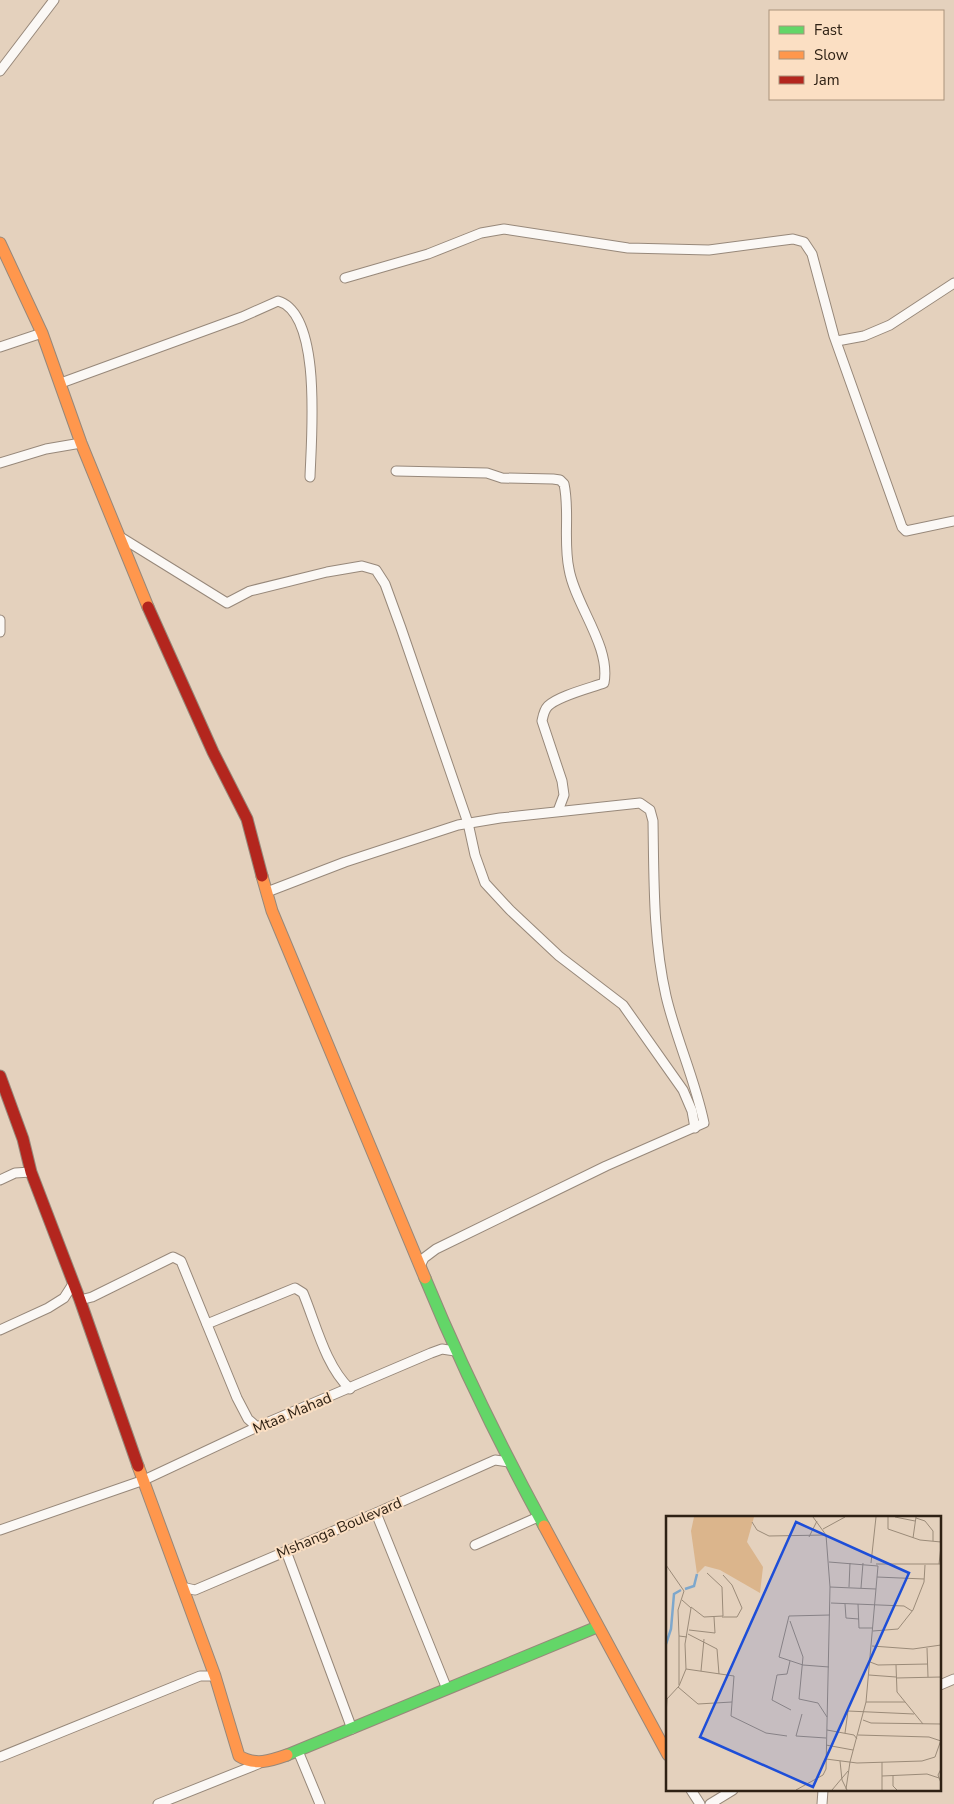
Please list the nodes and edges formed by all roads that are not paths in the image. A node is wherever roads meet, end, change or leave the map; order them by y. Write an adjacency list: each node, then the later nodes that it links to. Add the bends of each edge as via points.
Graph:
1 (54, 0): 2 (street)
2 (0, 71)
3 (0, 243): 6 (street)
4 (345, 278): 7 (street, via 428,254 481,232 504,229 628,248 709,250 793,239 804,242 812,254)
5 (954, 282): 7 (street, via 890,325 864,336)
6 (42, 333): 8 (street); 9 (street)
7 (837, 341): 14 (street, via 902,527 906,531 914,531)
8 (0, 347)
9 (61, 383): 10 (street); 13 (street, via 282,302 299,322 310,368)
10 (79, 437): 11 (street, via 67,446); 15 (street)
11 (0, 463)
12 (396, 471): 18 (street, via 487,473 502,478 553,479 564,484 568,569 582,609 591,624 606,673 604,682 555,702 547,707 544,714 542,721)
13 (310, 477)
14 (954, 521)
15 (122, 538): 22 (street, via 227,603 250,591 327,572 362,566 376,570 385,584); 24 (street, via 150,612 212,752 247,819)
16 (0, 620): 17 (street)
17 (0, 632)
18 (564, 795): 19 (street); 20 (street)
19 (577, 809): 20 (street); 26 (street, via 640,803 646,805 652,814 654,909 665,994 704,1123)
20 (558, 811): 21 (street)
21 (480, 821): 22 (street); 23 (street)
22 (468, 823): 23 (street); 24 (street, via 442,828)
23 (470, 835): 26 (street, via 485,883 491,891 559,956 623,1005 683,1090 692,1111)
24 (267, 892): 29 (street, via 327,1046)
25 (0, 1076): 27 (street, via 28,1159)
26 (694, 1128): 29 (street, via 606,1166 436,1249 424,1258)
27 (25, 1172): 28 (street); 30 (street)
28 (0, 1180)
29 (420, 1266): 35 (street)
30 (73, 1284): 31 (street); 32 (street)
31 (64, 1298): 32 (street); 34 (street)
32 (80, 1301): 33 (street, via 173,1257 182,1261); 43 (street)
33 (206, 1324): 38 (street, via 296,1288 303,1293 332,1365); 39 (street, via 237,1398 248,1419)
34 (0, 1330)
35 (448, 1334): 36 (street); 37 (street)
36 (442, 1350): 37 (street, Mtaa Mahad); 38 (street, Mtaa Mahad)
37 (455, 1351): 40 (street)
38 (350, 1389): 39 (street, Mtaa Mahad)
39 (257, 1427): 43 (street, Mtaa Mahad)
40 (500, 1443): 41 (street); 42 (street)
41 (495, 1460): 42 (street); 44 (street, Mshanga Boulevard)
42 (509, 1462): 45 (street)
43 (144, 1480): 46 (street, Mtaa Mahad); 49 (street)
44 (376, 1514): 48 (street, Mshanga Boulevard); 56 (street)
45 (538, 1517): 47 (street); 52 (street)
46 (0, 1530)
47 (475, 1545)
48 (286, 1550): 50 (street, Mshanga Boulevard); 57 (street)
49 (182, 1587): 50 (street); 51 (street)
50 (195, 1590): 51 (street)
51 (188, 1604): 53 (street)
52 (597, 1627): 56 (street); 59 (street)
53 (215, 1676): 60 (street); 61 (street, via 200,1676)
54 (954, 1679): 55 (street)
55 (942, 1684)
56 (448, 1689): 57 (street)
57 (352, 1729): 58 (street)
58 (298, 1751): 62 (street); 67 (street)
59 (666, 1751)
60 (239, 1756): 62 (street); 63 (street)
61 (0, 1757)
62 (258, 1764): 63 (street)
63 (232, 1773): 66 (street)
64 (691, 1792): 68 (street)
65 (730, 1792): 69 (street)
66 (158, 1804)
67 (320, 1804)
68 (700, 1804)
69 (710, 1804)

